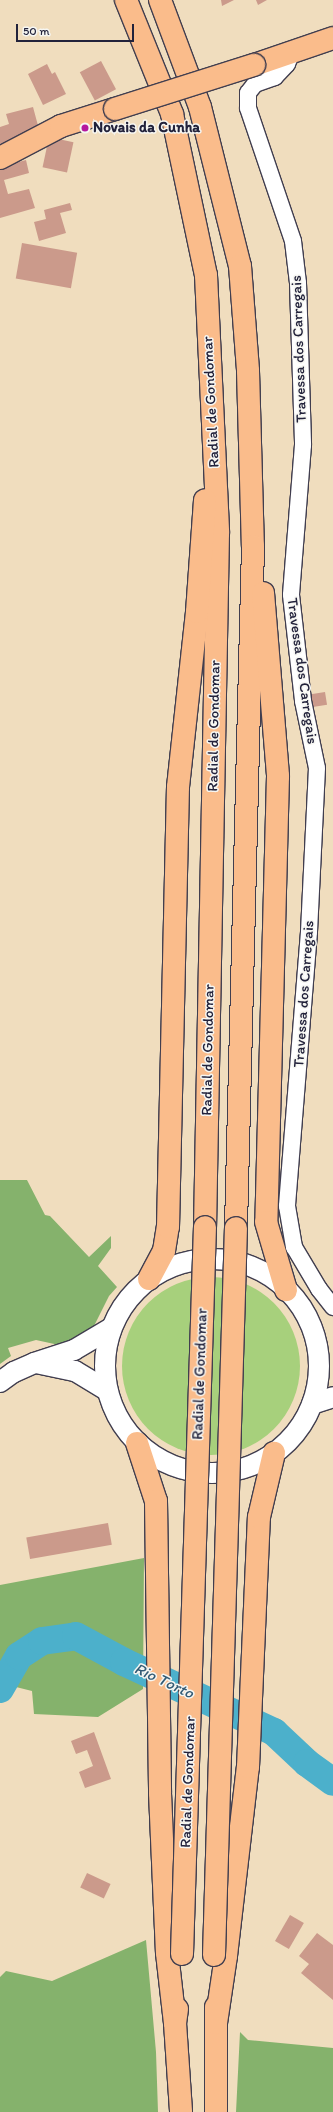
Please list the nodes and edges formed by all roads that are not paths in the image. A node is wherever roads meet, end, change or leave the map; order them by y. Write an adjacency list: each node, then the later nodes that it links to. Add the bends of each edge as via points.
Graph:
1 (126, 0): 6 (main road, Radial de Gondomar, via 172,114 206,275)
2 (160, 0): 7 (main road, Radial de Gondomar, via 200,107 240,266 248,371)
3 (331, 38): 4 (main road)
4 (292, 52): 5 (main road, bridge, via 61,126); 10 (street, Travessa dos Carregais, via 287,64 275,76 255,84 248,94 248,108 293,241 298,284 303,444 291,595 303,701 317,768 309,932 287,1206 294,1247)
5 (0, 158)
6 (212, 419): 8 (main road, via 197,612 178,787 168,1227 164,1251); 21 (main road, Radial de Gondomar, bridge, via 218,533 205,1227)
7 (253, 546): 9 (main road, via 265,599 278,776 266,1222); 22 (main road, Radial de Gondomar, bridge)
8 (149, 1279): 9 (street, via 187,1262 208,1259 249,1266 269,1276); 11 (street, via 133,1293)
9 (286, 1290): 12 (street, via 309,1322)
10 (333, 1307)
11 (111, 1328): 14 (street, via 74,1350); 16 (street, via 104,1370)
12 (316, 1342): 13 (street); 18 (street, via 319,1364)
13 (333, 1353)
14 (34, 1363): 15 (street); 16 (street, via 75,1371)
15 (0, 1382)
16 (107, 1390): 19 (street, via 124,1428)
17 (333, 1397): 18 (street)
18 (312, 1404): 20 (street, via 303,1423 290,1440)
19 (137, 1443): 20 (street, via 154,1457 194,1472 236,1471 256,1464); 21 (main road, via 156,1501 160,1793)
20 (274, 1453): 22 (main road, via 259,1517 248,1767)
21 (175, 1954): 23 (main road, Radial de Gondomar, via 175,2023)
22 (220, 1956): 24 (main road, Radial de Gondomar, via 216,2023)
23 (181, 2112)
24 (216, 2112)

